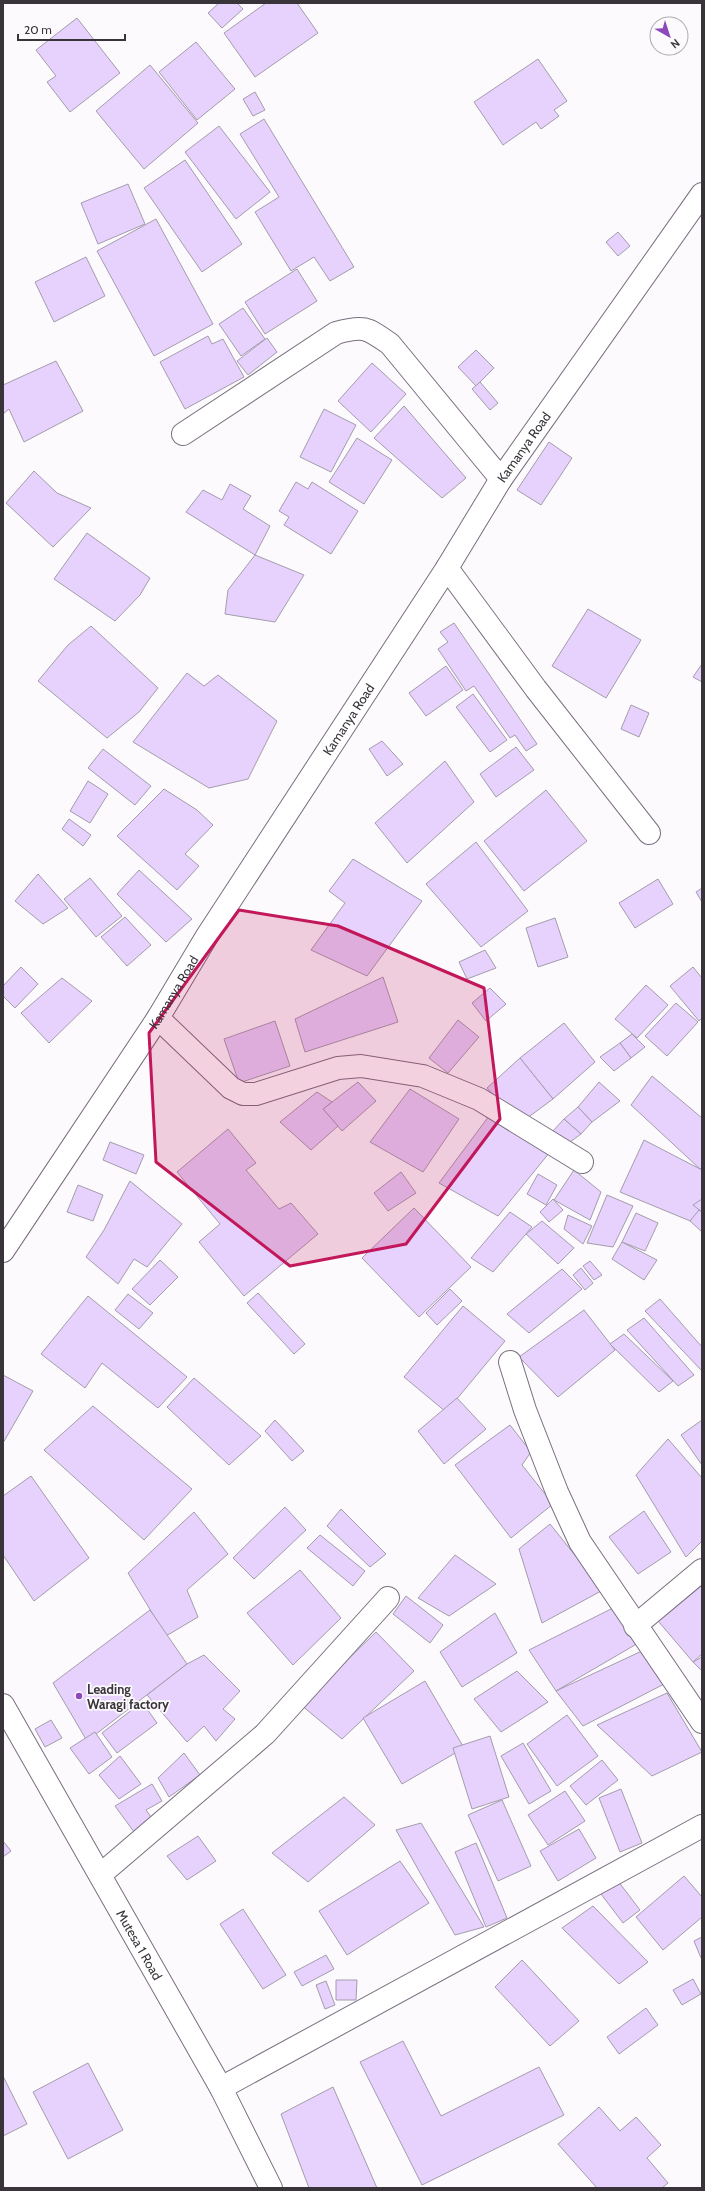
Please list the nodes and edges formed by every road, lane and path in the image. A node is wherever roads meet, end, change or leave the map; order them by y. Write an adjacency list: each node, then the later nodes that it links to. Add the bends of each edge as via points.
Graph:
1 (702, 194): 3 (street, Kamanya Road)
2 (182, 434): 3 (street, via 336,333 351,329 368,329 390,344)
3 (501, 479): 4 (street, Kamanya Road)
4 (447, 568): 5 (street, via 536,689); 6 (street, Kamanya Road, via 206,936)
5 (650, 833)
6 (158, 1018): 7 (street, via 231,1088 243,1094 256,1094 338,1068 361,1066 423,1076 479,1099); 8 (street, Kamanya Road)
7 (582, 1162)
8 (3, 1251)
9 (510, 1362): 12 (street, via 525,1410 580,1542)
10 (702, 1570): 12 (street)
11 (388, 1598): 16 (street, via 265,1734)
12 (635, 1626): 14 (street)
13 (3, 1705): 16 (street, Mutesa 1 Road)
14 (702, 1722)
15 (702, 1826): 17 (street)
16 (100, 1875): 17 (street, Mutesa 1 Road)
17 (222, 2088): 18 (street, Mutesa 1 Road)
18 (271, 2188)

